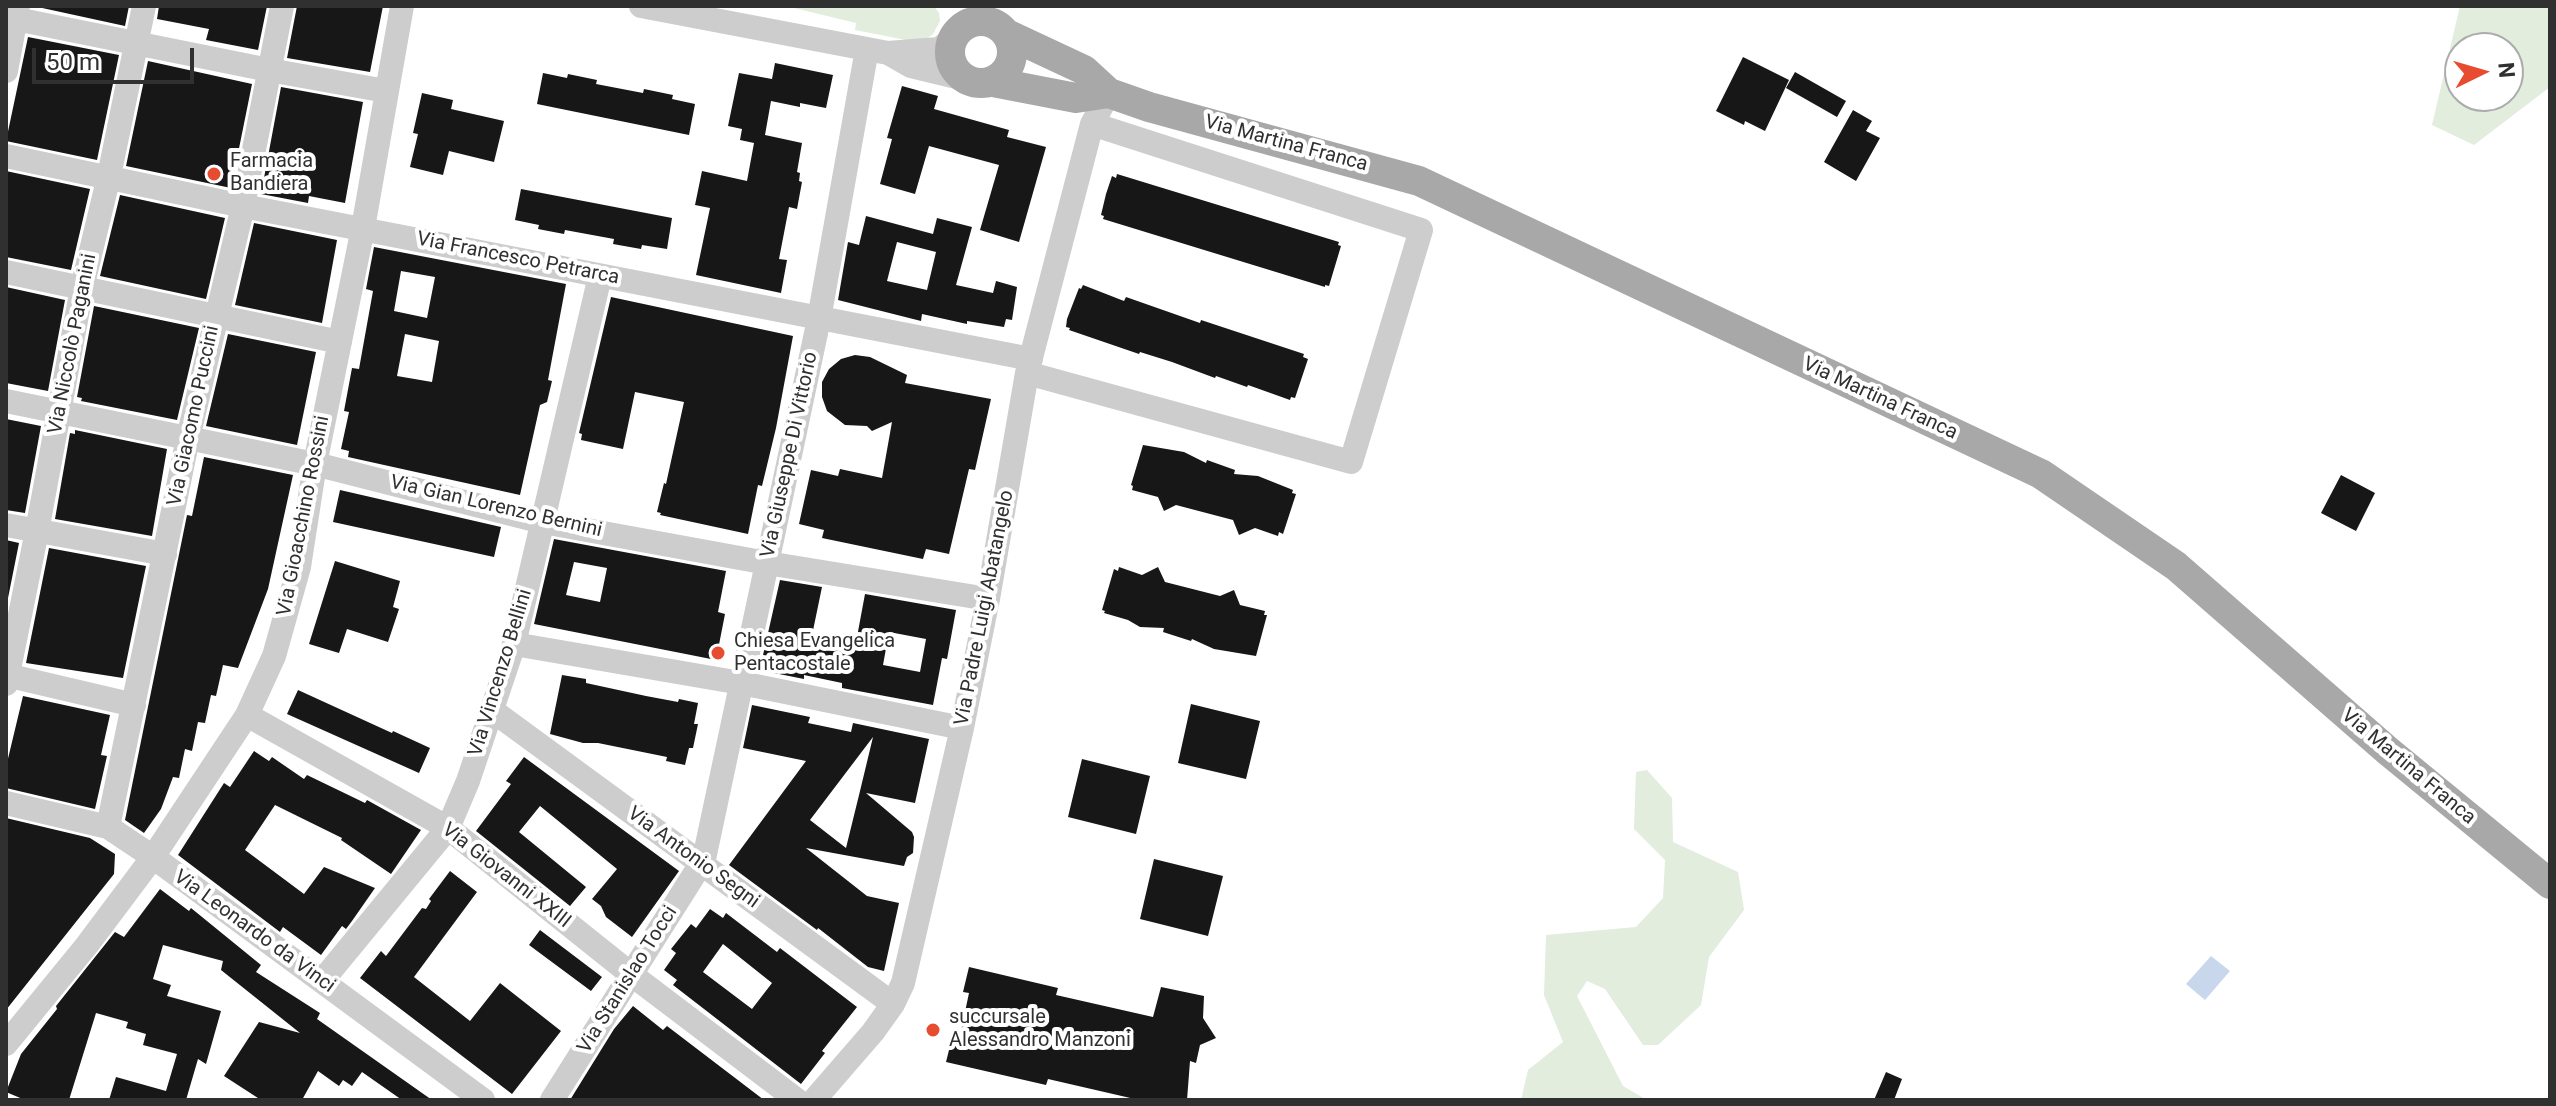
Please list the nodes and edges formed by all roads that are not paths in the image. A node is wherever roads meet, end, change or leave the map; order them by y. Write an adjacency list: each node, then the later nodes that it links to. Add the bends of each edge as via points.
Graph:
1 (144, 6): 8 (street, Via Niccolò Paganini)
2 (282, 6): 10 (street, Via Giacomo Puccini)
3 (402, 6): 13 (street, Via Gioacchino Rossini)
4 (641, 6): 5 (street)
5 (691, 11): 9 (street)
6 (14, 14): 8 (street); 11 (street)
7 (973, 23): 9 (street, via 939,49); 12 (main road, via 950,56 957,73); 12 (main road, via 1011,42 1011,61 1001,77); 14 (main road, Via Martina Franca, via 1084,70)
8 (136, 42): 10 (street); 17 (street, Via Niccolò Paganini)
9 (878, 51): 12 (street, via 911,66); 24 (street, Via Giuseppe Di Vittorio)
10 (269, 70): 13 (street); 18 (street, Via Giacomo Puccini)
11 (6, 71)
12 (979, 80): 14 (main road, Via Martina Franca, via 1076,98)
13 (386, 91): 19 (street, Via Gioacchino Rossini)
14 (1109, 93): 15 (street, Via Padre Luigi Abatangelo); 49 (main road, Via Martina Franca, via 1419,181 2041,474 2176,566)
15 (1092, 124): 26 (street, Via Padre Luigi Abatangelo); 26 (street, Via Francesco Petrarca, via 1421,230 1351,462)
16 (6, 156): 17 (street, Via Francesco Petrarca)
17 (109, 176): 18 (street, Via Francesco Petrarca); 22 (street, Via Niccolò Paganini)
18 (243, 206): 19 (street, Via Francesco Petrarca); 23 (street, Via Giacomo Puccini)
19 (363, 228): 21 (street, Via Francesco Petrarca); 25 (street, Via Gioacchino Rossini)
20 (6, 272): 22 (street)
21 (600, 276): 24 (street, Via Francesco Petrarca); 31 (street, Via Vincenzo Bellini)
22 (82, 288): 23 (street); 28 (street, Via Niccolò Paganini)
23 (217, 315): 25 (street); 29 (street, Via Giacomo Puccini)
24 (819, 319): 26 (street, Via Francesco Petrarca); 35 (street, Via Giuseppe Di Vittorio)
25 (340, 342): 30 (street, Via Gioacchino Rossini)
26 (1029, 366): 36 (street, Via Padre Luigi Abatangelo)
27 (6, 401): 28 (street, Via Gian Lorenzo Bernini)
28 (59, 412): 29 (street, Via Gian Lorenzo Bernini); 33 (street, Via Niccolò Paganini)
29 (188, 438): 30 (street, Via Gian Lorenzo Bernini); 34 (street, Via Giacomo Puccini)
30 (315, 464): 31 (street, Via Gian Lorenzo Bernini); 42 (street, Via Gioacchino Rossini, via 299,567 274,656)
31 (543, 522): 35 (street, Via Gian Lorenzo Bernini); 37 (street, Via Vincenzo Bellini)
32 (6, 525): 33 (street)
33 (37, 531): 34 (street); 38 (street, Via Niccolò Paganini)
34 (165, 554): 40 (street, Via Giacomo Puccini)
35 (767, 563): 36 (street, Via Gian Lorenzo Bernini); 39 (street, Via Giuseppe Di Vittorio)
36 (988, 599): 43 (street, Via Padre Luigi Abatangelo)
37 (514, 644): 39 (street); 41 (street, Via Vincenzo Bellini)
38 (7, 678): 40 (street)
39 (741, 683): 43 (street); 48 (street, Via Giuseppe Di Vittorio)
40 (134, 705): 45 (street, Via Giacomo Puccini)
41 (493, 711): 46 (street, Via Vincenzo Bellini); 48 (street, Via Antonio Segni)
42 (247, 715): 46 (street, Via Giovanni XXIII); 47 (street, Via Gioacchino Rossini)
43 (962, 728): 52 (street, Via Padre Luigi Abatangelo, via 903,983)
44 (6, 803): 45 (street, Via Leonardo da Vinci)
45 (108, 827): 47 (street, Via Leonardo da Vinci)
46 (448, 828): 50 (street, Via Giovanni XXIII); 51 (street, Via Vincenzo Bellini)
47 (153, 857): 51 (street, Via Leonardo da Vinci); 53 (street, Via Gioacchino Rossini)
48 (702, 861): 50 (street, Via Stanislao Tocci); 52 (street, Via Antonio Segni)
49 (2550, 884)
50 (632, 975): 55 (street, Via Stanislao Tocci); 56 (street, Via Giovanni XXIII)
51 (322, 981): 54 (street, Via Leonardo da Vinci)
52 (893, 1004): 57 (street, Via Padre Luigi Abatangelo)
53 (6, 1044)
54 (483, 1100)
55 (552, 1100)
56 (797, 1100)
57 (814, 1100)

